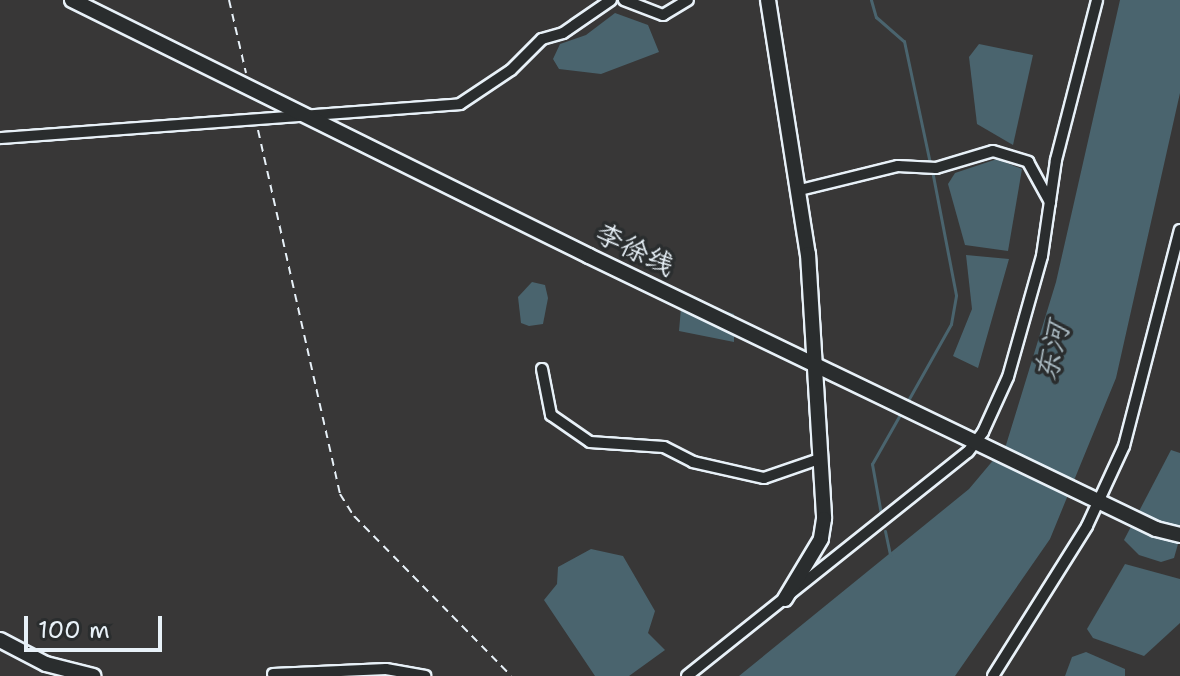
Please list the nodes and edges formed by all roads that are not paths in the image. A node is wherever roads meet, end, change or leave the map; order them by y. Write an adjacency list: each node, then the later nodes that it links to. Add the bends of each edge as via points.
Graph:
1 (72, 0): 13 (main road, 李徐线, via 632,277 1156,529)
2 (611, 0): 7 (street, via 563,33 542,39 466,103)
3 (624, 0): 4 (street, via 663,15)
4 (688, 0)
5 (768, 0): 8 (main road)
6 (1097, 0): 9 (street, via 1085,28)
7 (0, 138)
8 (800, 190): 9 (street, via 898,166 936,168 1005,152 1032,166); 12 (main road)
9 (1051, 204): 14 (street, via 1008,377 983,432 968,452)
10 (1180, 230): 20 (street, via 1124,446 1087,526)
11 (542, 369): 12 (street, via 551,415 590,442 664,447 693,462 764,478)
12 (822, 458): 14 (main road, via 821,539)
13 (1180, 535)
14 (785, 599): 19 (street)
15 (0, 640): 17 (main road, via 32,659)
16 (273, 674): 18 (street, via 386,669)
17 (93, 676)
18 (425, 676)
19 (687, 676)
20 (993, 676)

